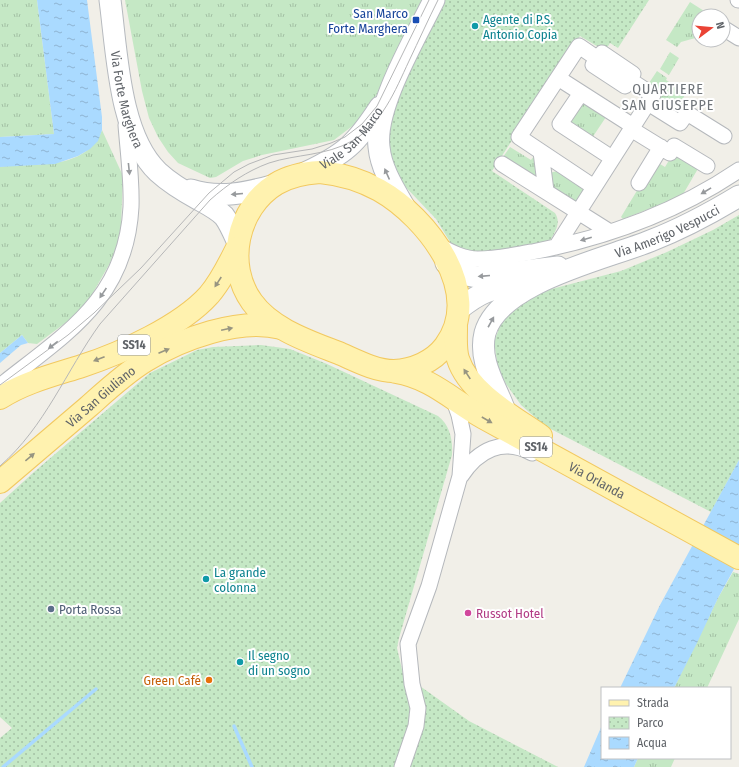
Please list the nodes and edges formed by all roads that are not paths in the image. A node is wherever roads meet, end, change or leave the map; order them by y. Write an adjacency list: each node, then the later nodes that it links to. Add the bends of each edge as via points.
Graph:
1 (110, 0): 6 (street, Via Forte Marghera)
2 (434, 0): 4 (street, Viale San Marco)
3 (558, 78): 5 (street); 7 (street, via 579,46 598,58 602,53 633,74 630,80 653,95); 11 (street, via 519,137)
4 (389, 93): 16 (street, Viale San Marco, via 352,146 332,160); 23 (street, Viale San Marco, one-way to 4, via 385,170 378,145 380,124)
5 (581, 93): 8 (street); 12 (street, via 560,124)
6 (125, 102): 17 (street, Via Forte Marghera, via 130,125 139,146 158,171); 35 (street, one-way to 35, via 131,207 126,238 115,272 94,305 76,326)
7 (648, 103): 8 (street); 9 (street, via 680,123 687,113)
8 (632, 128): 10 (street); 12 (street)
9 (724, 136)
10 (661, 147): 14 (street, via 670,153 674,146); 18 (street)
11 (541, 152): 20 (street); 21 (street)
12 (612, 158): 20 (street)
13 (502, 164): 21 (street)
14 (707, 166)
15 (739, 170): 25 (street, one-way to 25, via 684,203)
16 (305, 173): 19 (main road); 23 (main road, SS14, via 347,176 378,190)
17 (173, 183): 19 (street, Via Forte Marghera, one-way to 17, via 234,195 201,192); 27 (street, Via Forte Marghera, via 221,213)
18 (639, 183)
19 (275, 185): 27 (main road, via 251,208 243,224)
20 (594, 187): 24 (street)
21 (546, 191): 24 (street)
22 (739, 196): 29 (street, Via Amerigo Vespucci, via 671,232)
23 (405, 208): 26 (main road, SS14)
24 (578, 212): 25 (street); 28 (street)
25 (610, 232): 28 (street, one-way to 28)
26 (436, 244): 28 (street, via 462,257 477,259); 30 (main road, SS14)
27 (238, 245): 33 (main road, via 241,279 251,302 265,317); 36 (main road, Via San Giuliano / SS14, one-way to 36, via 209,294 196,307 125,349 22,386)
28 (556, 247)
29 (592, 261): 30 (street, Via Amerigo Vespucci, one-way to 30, via 477,277 467,275); 31 (street, Via Amerigo Vespucci)
30 (446, 263): 32 (main road, SS14, via 458,294)
31 (550, 279): 32 (street, Via Amerigo Vespucci, via 478,294); 38 (street, Via Amerigo Vespucci, one-way to 31, via 487,368 483,347 485,333 496,313 511,298)
32 (458, 319): 34 (main road, SS14, via 440,353 431,360 405,370); 38 (main road, Via Orlanda / SS14, one-way to 32, via 487,398 466,374 457,354)
33 (284, 329): 34 (main road, SS14, via 367,365); 41 (main road, Via San Giuliano / SS14, one-way to 33, via 128,373 157,354 190,340 237,327 265,325)
34 (391, 371): 37 (main road, Via Orlanda / SS14, via 422,378)
35 (0, 386)
36 (0, 398)
37 (453, 398): 39 (main road, Via Orlanda / SS14, one-way to 39, via 466,408); 40 (street, via 463,434)
38 (505, 411): 42 (main road, Via Orlanda / SS14, via 542,437)
39 (581, 473): 40 (street, via 568,471 528,450 510,446 489,449 478,455); 42 (main road, Via Orlanda / SS14)
40 (460, 476): 45 (street, via 429,586 408,644 412,684 418,708 416,726)
41 (0, 482)
42 (683, 521): 43 (main road, Via Orlanda / SS14); 44 (main road, Via Orlanda / SS14)
43 (739, 544)
44 (739, 558)
45 (402, 767)

